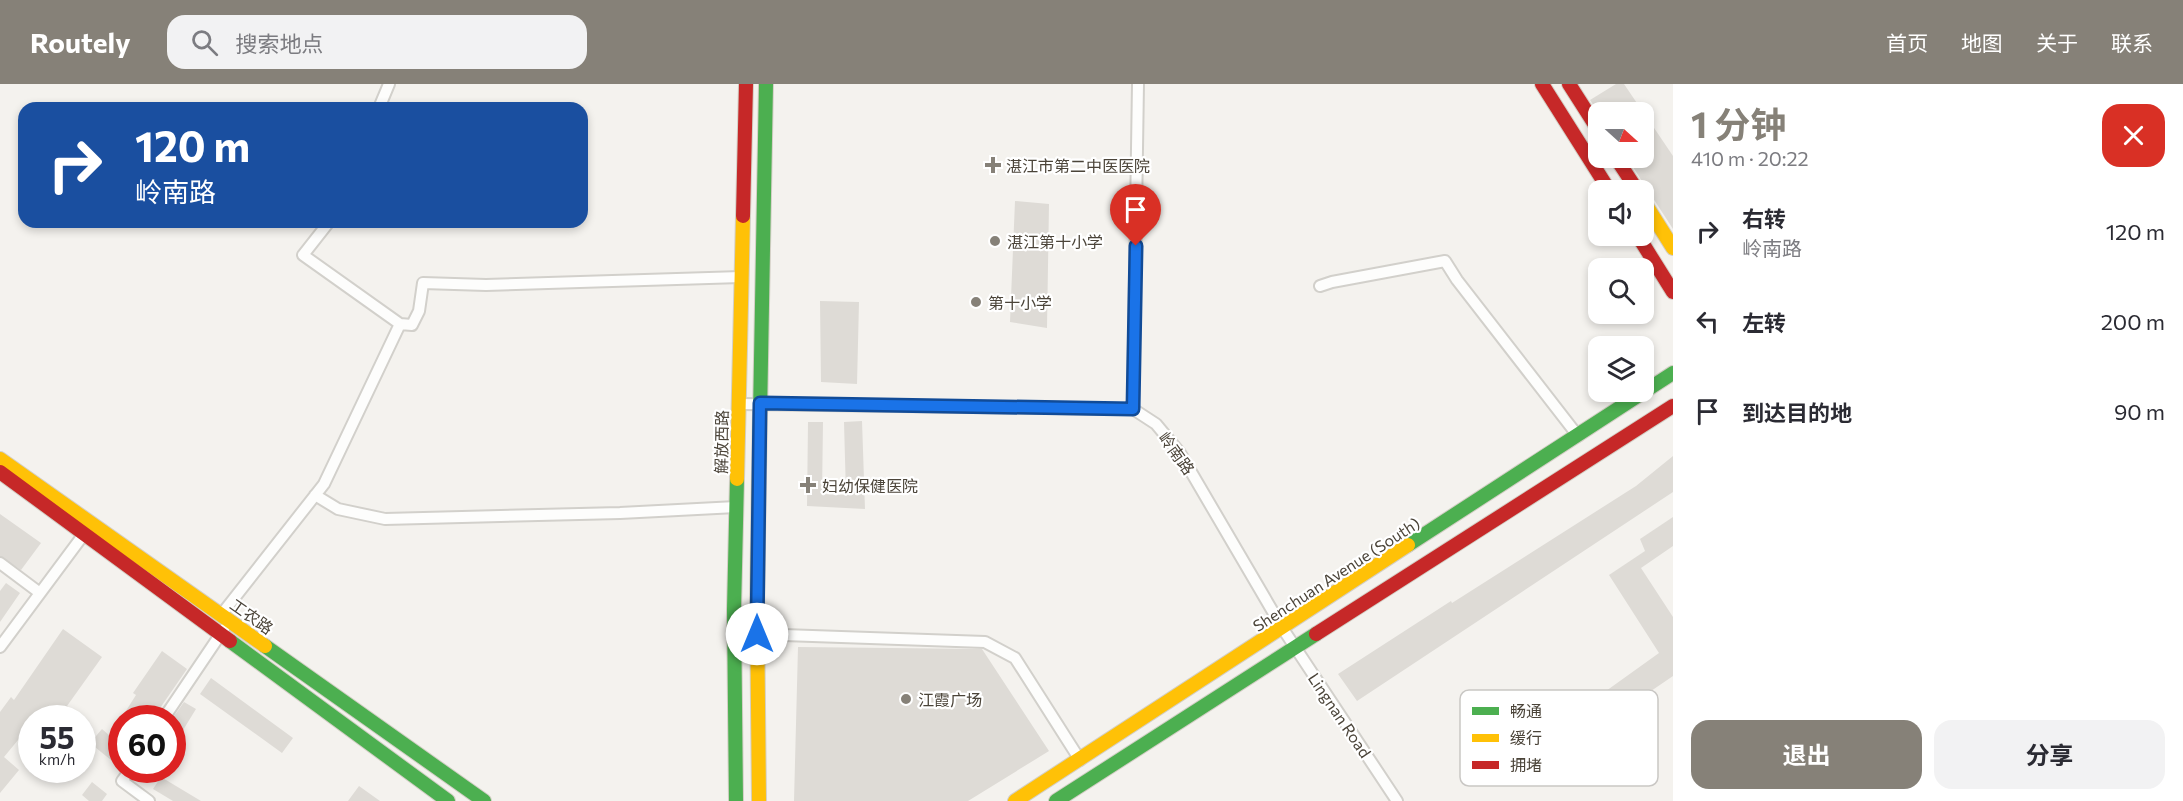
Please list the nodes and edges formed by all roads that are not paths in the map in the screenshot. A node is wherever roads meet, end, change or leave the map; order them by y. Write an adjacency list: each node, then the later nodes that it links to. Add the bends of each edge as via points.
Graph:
1 (389, 84): 7 (street)
2 (746, 84): 14 (street, 解放西路)
3 (766, 84): 19 (street)
4 (1138, 84): 22 (street)
5 (1542, 84): 9 (street)
6 (1569, 84): 8 (street)
7 (382, 102)
8 (1588, 114)
9 (1603, 180)
10 (1654, 218): 13 (street)
11 (324, 228): 17 (street, via 303,255)
12 (1644, 246): 16 (street)
13 (1673, 248)
14 (741, 277): 17 (street, via 486,285 423,283 419,311 412,325); 20 (street, 解放西路)
15 (1320, 286): 23 (street, via 1445,261)
16 (1673, 292)
17 (400, 324): 26 (street, via 324,484)
18 (1673, 374): 23 (street, Shenchuan Avenue (South))
19 (760, 403): 20 (street); 22 (street); 34 (street)
20 (738, 404): 27 (street, 解放西路)
21 (1673, 406): 36 (street)
22 (1133, 409): 32 (street, 岭南路, via 1156,424 1180,453)
23 (1578, 436): 32 (street, Shenchuan Avenue (South))
24 (0, 459): 31 (street, 工农路)
25 (0, 472): 28 (street, 工农路)
26 (315, 495): 27 (street, via 338,508 385,519); 31 (street)
27 (736, 507): 43 (street, 解放西路)
28 (84, 534): 30 (street); 33 (street, 工农路)
29 (0, 563): 30 (street)
30 (40, 593): 35 (street)
31 (225, 618): 33 (street); 42 (street, 工农路)
32 (1283, 628): 36 (street, Lingnan Road); 38 (street, Shenchuan Avenue (South))
33 (220, 633): 37 (street); 41 (street, 工农路)
34 (757, 634): 38 (street, via 985,642 1015,658); 44 (street)
35 (0, 647)
36 (1295, 647): 46 (street); 47 (street, Lingnan Road)
37 (173, 705)
38 (1080, 760): 45 (street, Shenchuan Avenue (South))
39 (125, 783): 40 (street)
40 (149, 801)
41 (448, 801)
42 (484, 801)
43 (736, 801)
44 (759, 801)
45 (1015, 801)
46 (1056, 801)
47 (1397, 801)

